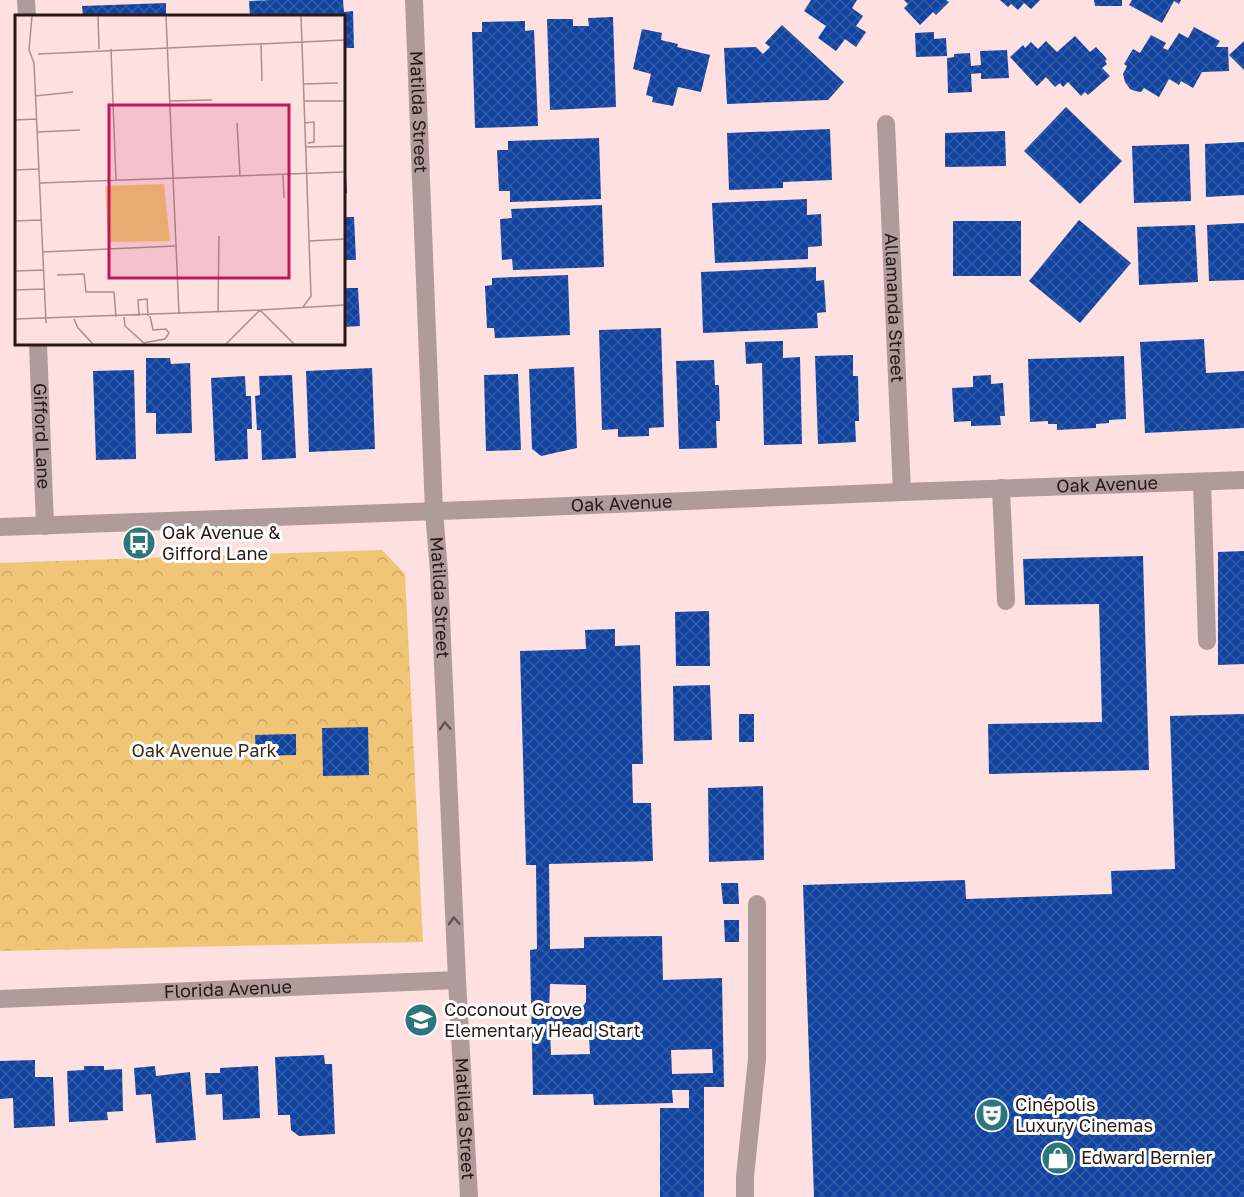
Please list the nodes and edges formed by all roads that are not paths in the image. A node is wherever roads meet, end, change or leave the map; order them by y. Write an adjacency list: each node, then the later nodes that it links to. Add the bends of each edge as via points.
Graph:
1 (26, 0): 3 (street)
2 (414, 0): 10 (street, Matilda Street)
3 (27, 15)
4 (886, 124): 9 (street, Allamanda Street)
5 (38, 345): 11 (street, Gifford Lane)
6 (1244, 480): 7 (street, Oak Avenue)
7 (1202, 482): 8 (street, Oak Avenue); 14 (street)
8 (1001, 488): 9 (street, Oak Avenue); 13 (street)
9 (902, 492): 10 (street, Oak Avenue)
10 (435, 511): 11 (street, Oak Avenue); 16 (street, Matilda Street, one-way to 10)
11 (45, 526): 12 (street, Oak Avenue)
12 (0, 527)
13 (1006, 601)
14 (1207, 641)
15 (757, 904): 19 (street, via 756,1059)
16 (457, 980): 17 (street, Florida Avenue); 18 (street, Matilda Street)
17 (0, 999)
18 (469, 1197)
19 (745, 1197)

